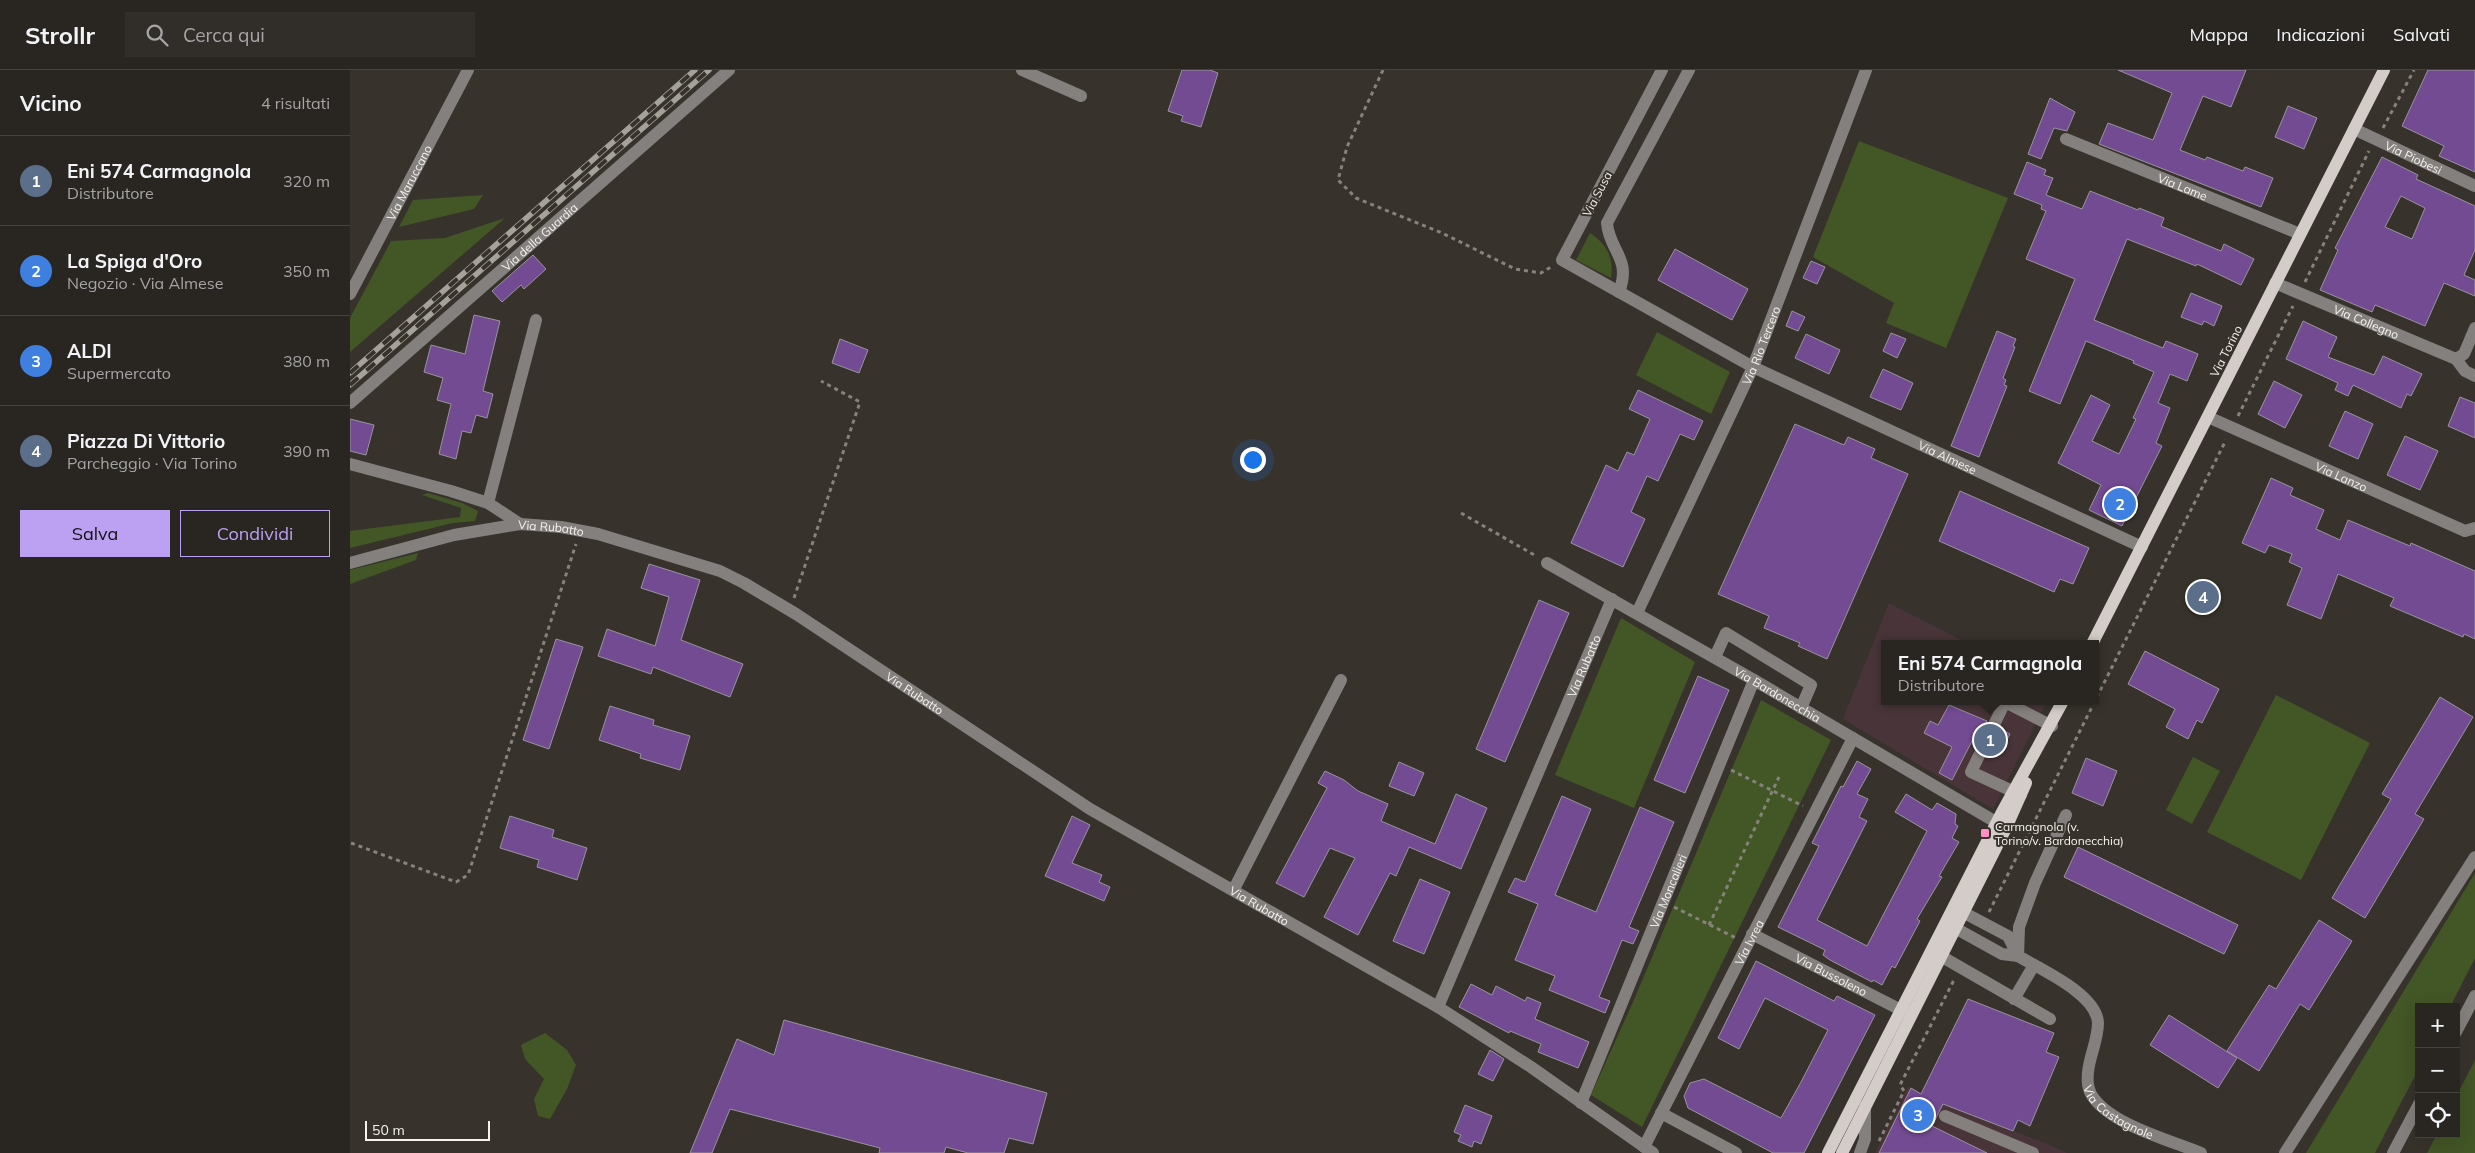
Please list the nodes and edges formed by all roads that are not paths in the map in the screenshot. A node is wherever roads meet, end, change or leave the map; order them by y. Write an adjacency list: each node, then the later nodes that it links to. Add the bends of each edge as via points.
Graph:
1 (468, 70): 15 (street, Via Maruccano)
2 (729, 70): 21 (street, Via della Guardia)
3 (1022, 70): 8 (street)
4 (1662, 70): 14 (street, Via Susa, via 1562,260)
5 (1689, 70): 14 (street, Via Susa, via 1607,224 1622,262 1623,280)
6 (1866, 70): 19 (street, Via Rio Tercero)
7 (2384, 70): 9 (main road, Via Torino)
8 (1082, 96)
9 (2354, 129): 11 (street, Via Piobesi); 12 (main road, Via Torino)
10 (2066, 139): 12 (street, Via Lame)
11 (2475, 186)
12 (2300, 234): 13 (main road, Via Torino)
13 (2275, 283): 18 (street, Via Collegno); 22 (main road, Via Torino)
14 (1619, 292): 19 (street)
15 (350, 294)
16 (536, 320): 24 (street)
17 (2475, 328): 18 (street, via 2464,354)
18 (2456, 359): 20 (street, Via Collegno)
19 (1753, 368): 27 (street, Via Almese); 31 (street, Via Rio Tercero)
20 (2475, 376)
21 (350, 403)
22 (2208, 417): 26 (street, Via Lanzo, via 2465,531); 27 (main road, Via Torino)
23 (350, 464): 24 (street)
24 (488, 503): 25 (street)
25 (520, 524): 28 (street, Via Rubatto, via 454,535); 46 (street, Via Rubatto, via 607,537 720,571 790,611 1090,809)
26 (2475, 528)
27 (2142, 547): 32 (main road, Via Torino)
28 (350, 563)
29 (1547, 563): 30 (street, Via Bardonecchia)
30 (1612, 599): 31 (street, Via Bardonecchia); 55 (street, Via Rubatto)
31 (1637, 613): 33 (street, Via Bardonecchia)
32 (2094, 640)
33 (1715, 657): 35 (street, Via Bardonecchia); 39 (street, via 1726,633 1811,685)
34 (1341, 680): 46 (street)
35 (1754, 680): 39 (street, Via Bardonecchia); 59 (street, Via Moncalieri)
36 (2003, 705): 42 (street, via 1971,772)
37 (2010, 705): 40 (street)
38 (2062, 705): 40 (main road)
39 (1801, 708): 41 (street, Via Bardonecchia)
40 (2051, 726): 42 (main road)
41 (1853, 738): 44 (street, Via Bardonecchia); 49 (street, Via Ivrea)
42 (2017, 793): 44 (main road)
43 (2066, 815): 51 (street, via 2019,927)
44 (2001, 825): 47 (main road)
45 (2475, 857): 71 (street)
46 (1234, 889): 55 (street, Via Rubatto)
47 (1959, 909): 48 (main road); 51 (street, via 2008,936)
48 (1951, 926): 50 (main road); 51 (street, Via Castagnole, via 2002,954)
49 (1750, 939): 56 (street, Via Bussoleno); 62 (street, Via Ivrea)
50 (1936, 954): 54 (street); 56 (main road)
51 (2018, 956): 52 (street, Via Castagnole)
52 (2034, 965): 54 (street); 70 (street, Via Castagnole, via 2080,993 2096,1014 2098,1023 2088,1072 2090,1092 2104,1110)
53 (2475, 996): 58 (street)
54 (2014, 999): 57 (street)
55 (1438, 1008): 59 (street, Via Rubatto)
56 (1907, 1012): 60 (main road); 67 (main road)
57 (2050, 1019)
58 (2460, 1024)
59 (1581, 1103): 64 (street, Via Rubatto)
60 (1865, 1106): 68 (main road); 69 (street, via 1865,1139)
61 (2415, 1112): 72 (street)
62 (1661, 1113): 64 (street, Via Ivrea); 66 (street)
63 (1945, 1116): 65 (street)
64 (1649, 1150)
65 (2029, 1152)
66 (1736, 1153)
67 (1828, 1153)
68 (1842, 1153)
69 (1860, 1153)
70 (2201, 1153)
71 (2285, 1153)
72 (2393, 1153)

